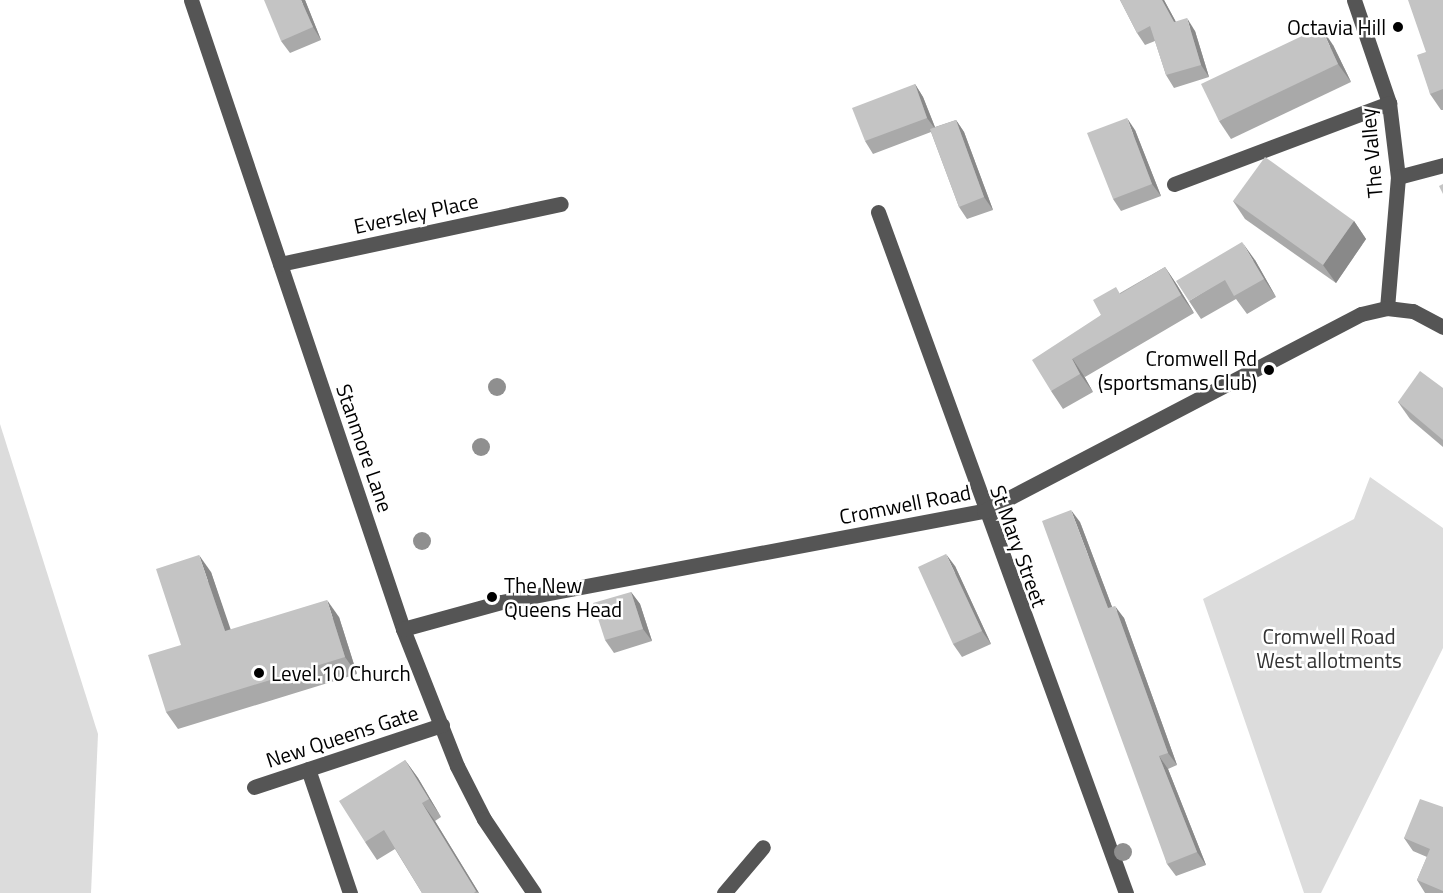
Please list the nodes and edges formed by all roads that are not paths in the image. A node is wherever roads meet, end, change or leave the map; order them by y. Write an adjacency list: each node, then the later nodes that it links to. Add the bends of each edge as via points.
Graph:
1 (191, 0): 9 (street, Stanmore Lane)
2 (1354, 0): 3 (street, The Valley)
3 (1389, 103): 5 (street, The Valley); 6 (street)
4 (1443, 165): 5 (street)
5 (1398, 177): 10 (street, The Valley)
6 (1174, 183)
7 (561, 204): 9 (street, Eversley Place)
8 (878, 212): 12 (street, St Mary Street)
9 (280, 264): 13 (street, Stanmore Lane)
10 (1387, 308): 11 (street, Cromwell Road, via 1413,310); 12 (street, Cromwell Road, via 1361,314)
11 (1443, 327)
12 (984, 511): 13 (street, Cromwell Road, via 501,602); 21 (street, St Mary Street)
13 (403, 629): 14 (street, Stanmore Lane)
14 (442, 725): 15 (street, New Queens Gate); 19 (street, Stanmore Lane, via 484,819)
15 (308, 769): 16 (street, New Queens Gate); 18 (street)
16 (254, 787)
17 (763, 847): 20 (street)
18 (350, 893)
19 (534, 893)
20 (724, 893)
21 (1126, 893)

